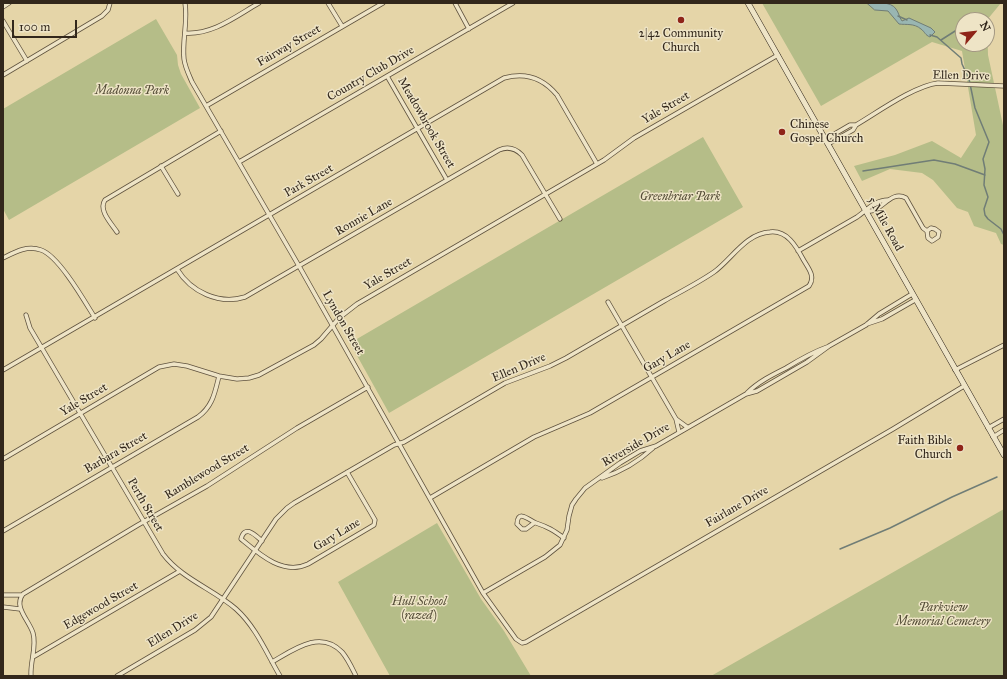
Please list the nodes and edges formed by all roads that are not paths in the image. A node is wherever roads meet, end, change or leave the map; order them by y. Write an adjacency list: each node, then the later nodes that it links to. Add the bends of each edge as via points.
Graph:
1 (9, 3): 10 (street)
2 (184, 3): 14 (street, Lyndon Street)
3 (259, 3): 14 (street, via 212,30)
4 (328, 3): 12 (street)
5 (382, 3): 12 (street, Fairway Street)
6 (454, 3): 13 (street)
7 (513, 3): 13 (street, Country Club Drive)
8 (748, 3): 15 (main road, 5 Mile Road)
9 (109, 5): 16 (street, via 102,16)
10 (3, 6)
11 (3, 21): 16 (street)
12 (342, 26): 20 (street, Fairway Street)
13 (469, 29): 18 (street, Country Club Drive)
14 (185, 33): 20 (street, Lyndon Street, via 185,67)
15 (778, 55): 23 (main road, 5 Mile Road); 25 (street, Yale Street, via 634,138)
16 (27, 62): 17 (street)
17 (3, 75)
18 (387, 76): 21 (street, Meadowbrook Street); 24 (street, Country Club Drive)
19 (1004, 86): 23 (street, Ellen Drive, via 938,83 925,86 856,125 853,130)
20 (206, 106): 22 (street, Lyndon Street)
21 (417, 129): 25 (street, Park Street, via 504,78 531,77 543,82 557,95); 27 (street, Meadowbrook Street); 31 (street, Park Street)
22 (221, 131): 24 (street, Lyndon Street); 26 (street)
23 (827, 142): 30 (main road, 5 Mile Road)
24 (239, 162): 31 (street, Lyndon Street)
25 (597, 164): 29 (street, Yale Street)
26 (161, 166): 28 (street); 34 (street, via 104,201 103,210)
27 (447, 180): 29 (street, Ronnie Lane, via 499,150 512,148 522,155); 37 (street, Ronnie Lane)
28 (178, 194)
29 (546, 194): 32 (street, Ronnie Lane); 44 (street, Yale Street, via 357,304)
30 (866, 211): 33 (street, via 871,212 899,196 906,198); 35 (street); 39 (main road, 5 Mile Road)
31 (270, 215): 37 (street, Lyndon Street); 38 (street, Park Street)
32 (560, 219)
33 (927, 231)
34 (117, 232)
35 (798, 251): 46 (street, Ellen Drive, via 784,235 771,231 761,234 745,244 712,273); 52 (street, Gary Lane, via 812,274 809,286)
36 (3, 258): 43 (street, via 25,249 42,250 50,255 74,284)
37 (299, 266): 38 (street, Ronnie Lane, via 249,295 230,300 216,298 196,290 185,281); 44 (street, Lyndon Street)
38 (177, 269): 43 (street, Park Street)
39 (912, 294): 40 (main road, 5 Mile Road); 45 (street, Riverside Drive, via 878,314)
40 (916, 300): 45 (street, Riverside Drive); 50 (main road, 5 Mile Road)
41 (608, 302): 46 (street)
42 (26, 315): 48 (street, Perth Street, via 30,328)
43 (94, 318): 48 (street, Park Street)
44 (332, 324): 51 (street, Yale Street, via 314,345 264,373 242,378); 54 (street, Lyndon Street)
45 (866, 325): 58 (street, Riverside Drive, via 829,346 795,370)
46 (622, 326): 52 (street); 63 (street, Ellen Drive, via 556,363 505,383)
47 (1004, 345): 50 (street)
48 (42, 348): 49 (street, Park Street); 55 (street, Perth Street)
49 (3, 370)
50 (955, 370): 53 (main road, 5 Mile Road)
51 (219, 376): 55 (street, Yale Street, via 186,366 163,366); 67 (street, Barbara Street, via 213,400 203,413)
52 (651, 377): 56 (street); 70 (street, Gary Lane, via 590,413 534,437)
53 (964, 386): 59 (main road, 5 Mile Road); 84 (street, Fairlane Drive, via 526,642)
54 (368, 387): 63 (street, Lyndon Street); 71 (street, Ramblewood Street)
55 (80, 414): 66 (street, Yale Street); 67 (street, Perth Street)
56 (676, 419): 58 (street); 61 (street)
57 (1004, 419): 59 (street)
58 (687, 427): 61 (street, Riverside Drive)
59 (988, 428): 62 (main road, 5 Mile Road)
60 (1004, 430): 62 (street)
61 (679, 432): 64 (street, Riverside Drive)
62 (993, 437): 65 (main road, 5 Mile Road)
63 (399, 443): 68 (street, Ellen Drive); 70 (street, Lyndon Street)
64 (656, 446): 69 (street, Riverside Drive, via 610,469); 69 (street, via 644,457)
65 (1004, 455)
66 (3, 459)
67 (112, 467): 71 (street, Perth Street); 73 (street, Barbara Street)
68 (347, 472): 75 (street, Ellen Drive, via 287,508 276,519); 76 (street, Gary Lane, via 375,520 374,526 299,568 281,566)
69 (599, 479): 74 (street, Riverside Drive, via 585,488 576,499)
70 (430, 498): 78 (street, Lyndon Street)
71 (144, 522): 77 (street, Perth Street, via 163,554); 80 (street, Ramblewood Street)
72 (534, 523): 72 (street, via 523,516 517,524 526,529); 74 (street, via 548,527)
73 (3, 531)
74 (564, 538): 78 (street, Riverside Drive, via 550,553)
75 (262, 541): 76 (street, Ellen Drive); 76 (street, via 250,532 242,535 241,539)
76 (255, 551): 81 (street, Ellen Drive)
77 (180, 571): 81 (street, Perth Street); 85 (street, Edgewood Street)
78 (483, 592): 84 (street, Lyndon Street)
79 (3, 594): 80 (street)
80 (22, 595): 83 (street)
81 (223, 600): 86 (street, Perth Street, via 248,622); 88 (street, Ellen Drive, via 211,616 195,630)
82 (3, 607): 83 (street)
83 (20, 609): 85 (street, via 33,633)
84 (519, 641)
85 (33, 657): 87 (street)
86 (272, 662): 89 (street, Perth Street); 90 (street, via 303,644 321,642 339,650)
87 (31, 676)
88 (117, 676)
89 (280, 676)
90 (356, 676)

